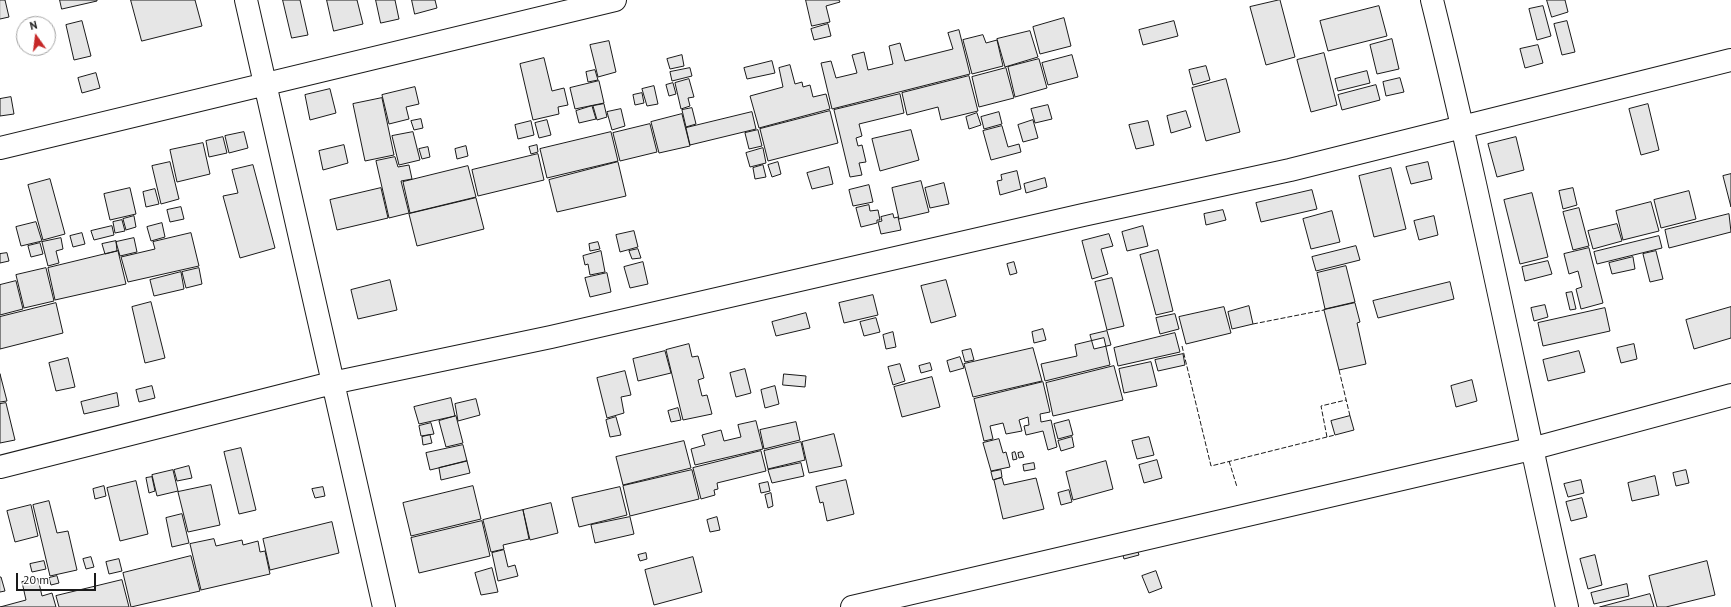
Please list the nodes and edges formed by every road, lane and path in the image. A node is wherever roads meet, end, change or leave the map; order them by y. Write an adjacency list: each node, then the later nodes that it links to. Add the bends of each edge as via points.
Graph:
1 (246, 0): 5 (street)
2 (615, 0): 5 (street)
3 (1432, 0): 6 (street)
4 (1731, 60): 6 (street)
5 (267, 84): 7 (street); 8 (street)
6 (1464, 128): 8 (street, via 1290,170 551,337); 10 (street)
7 (0, 148)
8 (332, 383): 11 (street); 12 (street)
9 (1731, 395): 10 (street)
10 (1531, 449): 13 (street); 14 (street)
11 (0, 467)
12 (384, 607)
13 (852, 607)
14 (1567, 607)

